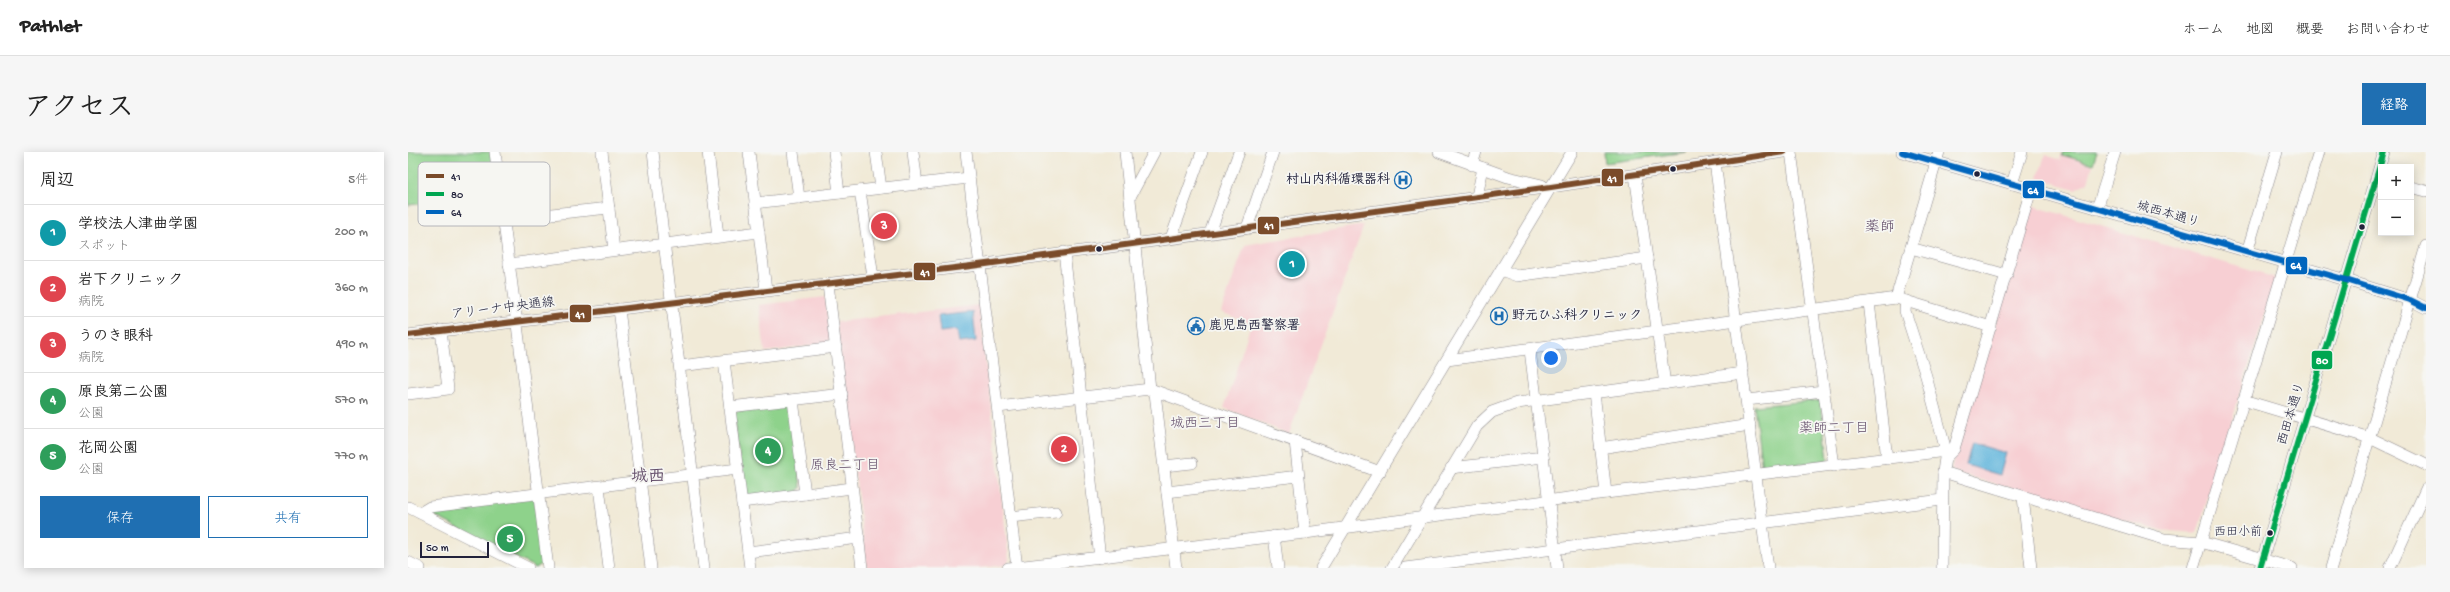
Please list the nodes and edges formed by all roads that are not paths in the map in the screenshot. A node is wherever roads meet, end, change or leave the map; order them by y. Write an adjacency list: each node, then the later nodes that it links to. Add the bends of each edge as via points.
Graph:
1 (495, 152): 28 (street)
2 (602, 152): 48 (street)
3 (653, 152): 57 (street)
4 (708, 152): 55 (street)
5 (749, 152): 47 (street)
6 (793, 152): 46 (street)
7 (834, 152): 43 (street)
8 (876, 152): 38 (street)
9 (913, 152): 35 (street)
10 (966, 152): 33 (street)
11 (1125, 152): 45 (street)
12 (1154, 152): 45 (street)
13 (1202, 152): 56 (street)
14 (1239, 152): 54 (street)
15 (1273, 152): 52 (street)
16 (1439, 152): 31 (street)
17 (1476, 152): 31 (street)
18 (1572, 152): 37 (street)
19 (1784, 152): 29 (street)
20 (1791, 152): 80 (street)
21 (1902, 152): 27 (street, 城西本通り)
22 (2022, 152): 36 (street)
23 (2115, 152): 49 (street)
24 (2277, 152): 63 (street)
25 (2318, 152): 65 (street)
26 (2384, 152): 30 (street, 西田本通り)
27 (1937, 156): 36 (street, 城西本通り); 60 (street)
28 (496, 162)
29 (1715, 162): 32 (street); 82 (street)
30 (2382, 164)
31 (1478, 166): 37 (street, via 1508,177); 44 (street)
32 (1635, 175): 37 (street); 64 (street)
33 (969, 178): 35 (street); 67 (street)
34 (2378, 181): 71 (street, 西田本通り)
35 (917, 184): 38 (street)
36 (2012, 184): 40 (street, 城西本通り)
37 (1551, 187): 44 (street, アリーナ中央通線); 68 (street)
38 (881, 188): 41 (street)
39 (2414, 188): 42 (street)
40 (2032, 190): 49 (street, 城西本通り); 69 (street)
41 (860, 191): 43 (street); 70 (street)
42 (2426, 191)
43 (839, 193): 46 (street)
44 (1477, 196): 52 (street, アリーナ中央通線)
45 (1130, 197): 58 (street)
46 (799, 198): 47 (street)
47 (755, 203): 53 (street)
48 (609, 208): 50 (street); 61 (street)
49 (2097, 209): 63 (street, 城西本通り)
50 (550, 214)
51 (505, 226): 66 (street)
52 (1247, 228): 54 (street, アリーナ中央通線)
53 (759, 232): 55 (street); 73 (street)
54 (1210, 233): 56 (street, アリーナ中央通線)
55 (718, 236): 57 (street)
56 (1172, 238): 58 (street, アリーナ中央通線)
57 (665, 243): 61 (street); 76 (street)
58 (1135, 243): 62 (street, アリーナ中央通線); 94 (street)
59 (2426, 246): 75 (street)
60 (1911, 248): 69 (street); 74 (street)
61 (614, 250): 66 (street)
62 (1064, 252): 67 (street, アリーナ中央通線); 99 (street)
63 (2247, 252): 65 (street, 城西本通り)
64 (1647, 258): 68 (street, via 1516,276); 85 (street)
65 (2285, 263): 71 (street, 城西本通り); 103 (street)
66 (509, 264): 81 (street)
67 (980, 264): 70 (street, アリーナ中央通線); 105 (street)
68 (1501, 270): 89 (street)
69 (2007, 275): 83 (street)
70 (873, 277): 72 (street, アリーナ中央通線)
71 (2346, 280): 75 (street, 城西本通り); 106 (street, 西田本通り)
72 (828, 284): 73 (street, アリーナ中央通線); 87 (street)
73 (766, 290): 76 (street, アリーナ中央通線)
74 (1901, 300): 77 (street); 83 (street); 111 (street, via 1926,376)
75 (2410, 300): 78 (street, 城西本通り); 108 (street)
76 (672, 302): 79 (street, アリーナ中央通線); 91 (street)
77 (1869, 302): 80 (street); 113 (street)
78 (2426, 308)
79 (619, 309): 81 (street, アリーナ中央通線); 125 (street)
80 (1813, 311): 82 (street); 95 (street)
81 (517, 321): 84 (street, アリーナ中央通線); 132 (street)
82 (1737, 321): 85 (street); 92 (street)
83 (1990, 327): 111 (street, via 1954,449)
84 (441, 330): 86 (street, アリーナ中央通線); 97 (street, via 448,389)
85 (1656, 332): 88 (street); 93 (street)
86 (408, 335)
87 (836, 347): 90 (street); 98 (street)
88 (1530, 350): 89 (street); 101 (street)
89 (1447, 360): 120 (street)
90 (724, 361): 91 (street); 104 (street)
91 (680, 366): 123 (street)
92 (1743, 373): 93 (street); 102 (street)
93 (1665, 384): 96 (street)
94 (1153, 391): 99 (street); 109 (street); 116 (street)
95 (1823, 391): 102 (street); 117 (street)
96 (1594, 393): 101 (street); 110 (street)
97 (408, 394)
98 (842, 394): 100 (street); 127 (street)
99 (1080, 398): 105 (street); 151 (street)
100 (793, 400): 104 (street); 131 (street)
101 (1536, 400): 112 (street); 118 (street, via 1504,406 1484,418)
102 (1747, 400): 107 (street)
103 (2243, 400): 106 (street); 147 (street)
104 (730, 407): 119 (street)
105 (998, 407): 140 (street)
106 (2305, 419): 108 (street); 153 (street, 西田本通り)
107 (1750, 425): 110 (street); 122 (street)
108 (2370, 438): 115 (street); 174 (street)
109 (1295, 441): 120 (street); 124 (street)
110 (1600, 448): 130 (street)
111 (1946, 454): 113 (street); 121 (street)
112 (1543, 457): 118 (street); 134 (street)
113 (1888, 458): 117 (street)
114 (1192, 463): 116 (street)
115 (2426, 465)
116 (1164, 466): 129 (street)
117 (1834, 466): 122 (street)
118 (1451, 468): 141 (street)
119 (738, 469): 123 (street); 136 (street)
120 (1380, 472): 143 (street)
121 (1943, 472): 133 (street); 135 (street)
122 (1756, 474): 130 (street); 142 (street)
123 (693, 475): 125 (street); 159 (street)
124 (1298, 476): 129 (street); 144 (street)
125 (639, 482): 126 (street); 158 (street)
126 (599, 487): 132 (street); 157 (street)
127 (852, 488): 131 (street); 146 (street)
128 (2426, 489): 175 (street)
129 (1167, 492): 148 (street)
130 (1606, 492): 134 (street)
131 (805, 494): 136 (street)
132 (539, 495): 139 (street, via 430,507); 156 (street)
133 (2023, 497): 147 (street, via 2164,539); 171 (street)
134 (1549, 500): 141 (street); 149 (street)
135 (1942, 500): 142 (street); 170 (street)
136 (742, 502): 150 (street)
137 (408, 507): 139 (street)
138 (1056, 512): 140 (street)
139 (420, 513): 155 (street)
140 (1010, 516): 162 (street)
141 (1422, 516): 143 (street); 166 (street)
142 (1763, 523): 149 (street); 169 (street)
143 (1346, 528): 144 (street); 165 (street)
144 (1305, 533): 145 (street)
145 (1274, 536): 148 (street); 164 (street)
146 (859, 538): 150 (street); 161 (street)
147 (2200, 542): 153 (street); 172 (street)
148 (1174, 548): 151 (street); 163 (street)
149 (1554, 549): 167 (street); 168 (street)
150 (748, 552): 160 (street)
151 (1100, 558): 162 (street)
152 (408, 562): 154 (street)
153 (2262, 564): 173 (street)
154 (420, 568)
155 (528, 568)
156 (548, 568)
157 (609, 568)
158 (651, 568)
159 (704, 568)
160 (750, 568)
161 (862, 568)
162 (1014, 568)
163 (1176, 568)
164 (1278, 568)
165 (1321, 568)
166 (1392, 568)
167 (1405, 568)
168 (1557, 568)
169 (1768, 568)
170 (1942, 568)
171 (2031, 568)
172 (2193, 568)
173 (2292, 568)
174 (2331, 568)
175 (2390, 568)

